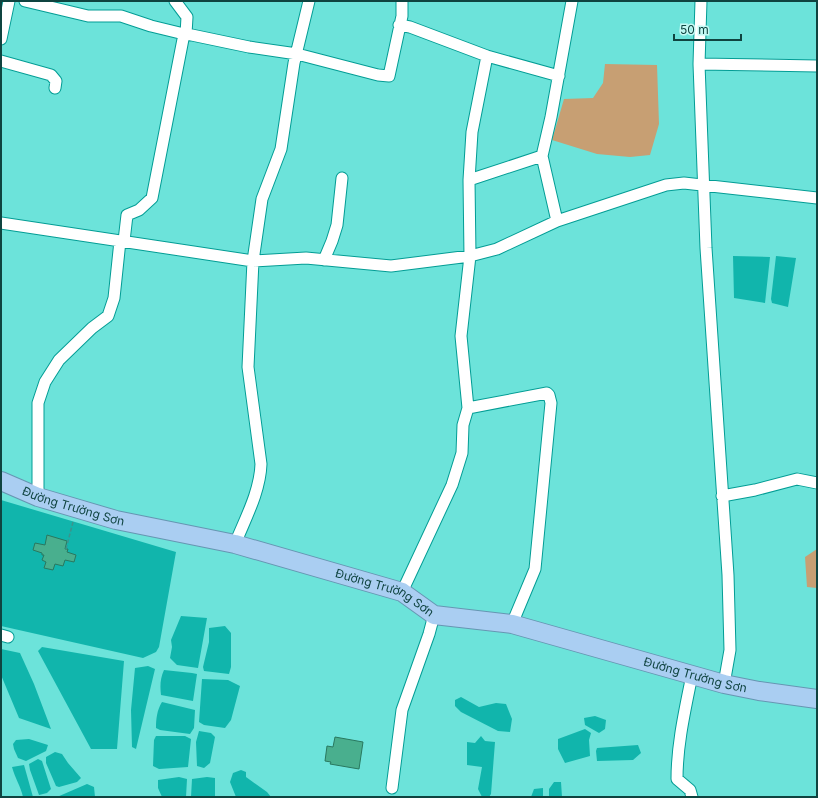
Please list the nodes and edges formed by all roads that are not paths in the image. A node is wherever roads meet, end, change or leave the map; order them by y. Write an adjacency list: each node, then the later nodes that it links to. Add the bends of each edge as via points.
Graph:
1 (9, 1): 10 (street)
2 (25, 1): 9 (street, via 88,16 121,16)
3 (175, 1): 9 (street, via 187,17)
4 (309, 1): 11 (street)
5 (402, 1): 8 (street)
6 (572, 1): 16 (street)
7 (701, 1): 14 (street)
8 (399, 26): 11 (street, via 389,76); 12 (street, via 410,27)
9 (185, 34): 11 (street); 25 (street, via 152,198 139,210 127,215)
10 (1, 39)
11 (296, 54): 28 (street, via 281,149 262,198)
12 (487, 56): 16 (street); 20 (street, via 472,132)
13 (1, 61): 17 (street, via 51,75 56,81)
14 (699, 64): 15 (street); 21 (street)
15 (817, 66)
16 (559, 76): 18 (street)
17 (55, 88)
18 (542, 156): 20 (street); 23 (street)
19 (342, 178): 27 (street, via 337,225)
20 (469, 180): 26 (street)
21 (704, 185): 22 (street); 23 (street, via 666,185); 32 (street)
22 (817, 198)
23 (557, 221): 26 (street, via 497,250)
24 (1, 223): 25 (street)
25 (122, 241): 28 (street); 33 (street, via 114,298 108,316 59,360 45,382 38,403)
26 (470, 256): 27 (street, via 392,266); 29 (street, via 461,336)
27 (324, 260): 28 (street, via 306,258)
28 (253, 261): 34 (street, via 248,367 260,477)
29 (468, 408): 35 (street, via 463,424 462,453 452,485); 37 (street, via 547,393 551,398 535,569)
30 (1, 481): 33 (highway, Đường Trường Sơn)
31 (817, 483): 32 (street, via 797,479)
32 (722, 496): 39 (street, via 730,650)
33 (38, 498): 34 (highway, Đường Trường Sơn, via 116,520)
34 (235, 544): 35 (highway, Đường Trường Sơn)
35 (402, 592): 36 (highway, Đường Trường Sơn)
36 (434, 615): 37 (highway, Đường Trường Sơn); 41 (street, via 402,710)
37 (512, 624): 38 (highway, Đường Trường Sơn)
38 (692, 675): 39 (highway, Đường Trường Sơn); 42 (street, via 677,762 677,779 690,790)
39 (724, 684): 40 (highway, Đường Trường Sơn)
40 (817, 699)
41 (392, 788)
42 (692, 797)

